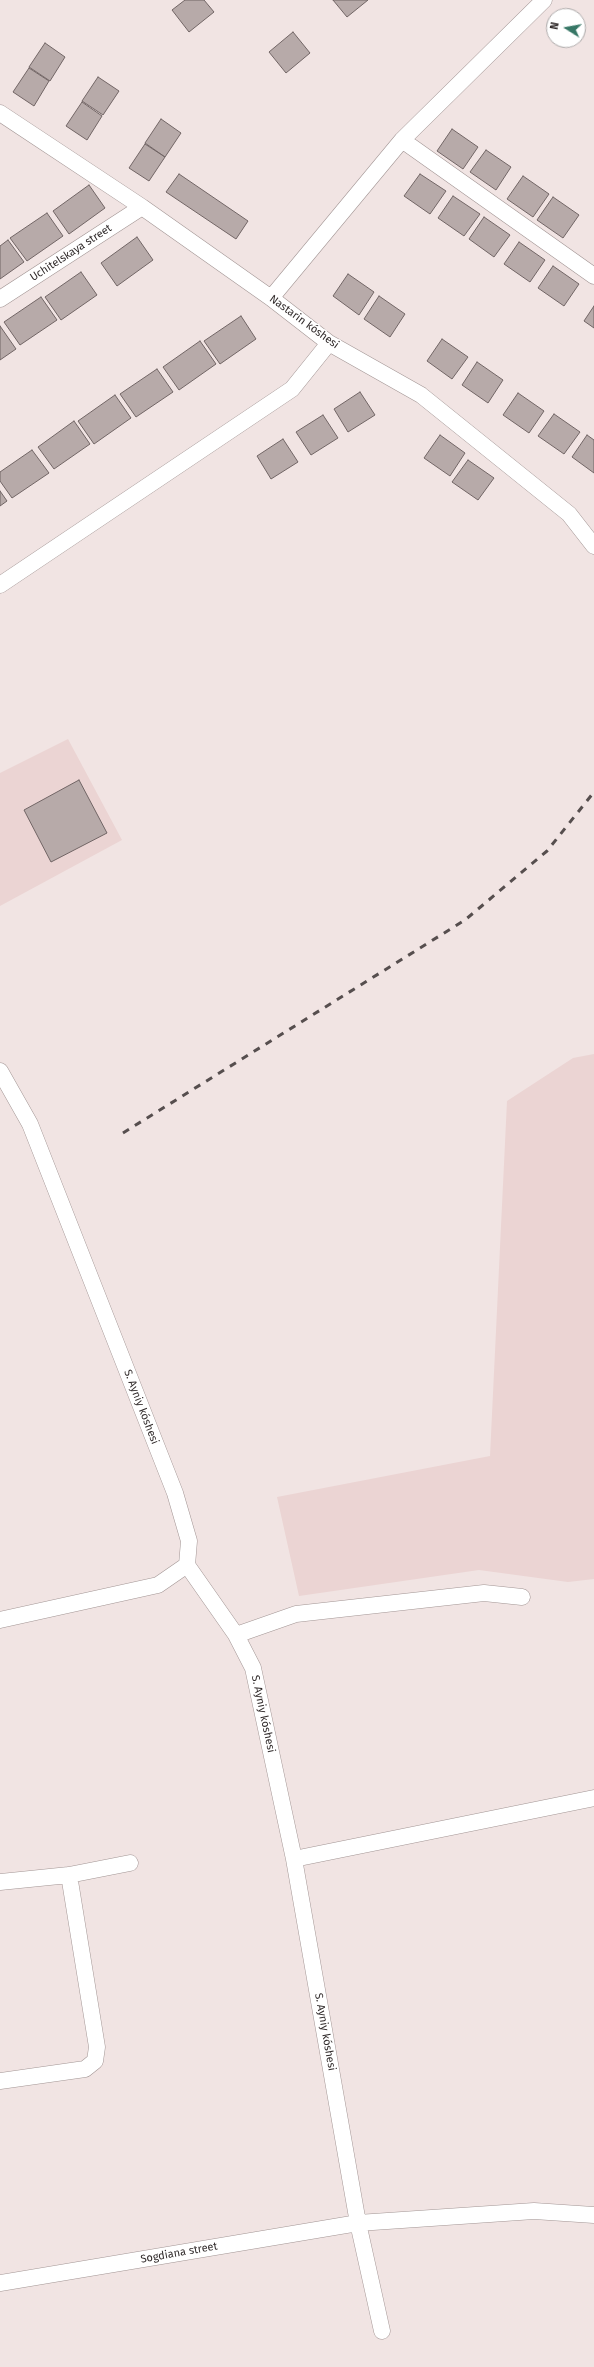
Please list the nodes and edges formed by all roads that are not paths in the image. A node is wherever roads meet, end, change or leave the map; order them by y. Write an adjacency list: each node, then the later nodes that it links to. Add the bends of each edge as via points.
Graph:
1 (544, 0): 3 (street)
2 (0, 113): 4 (street, Nastarin kóshesi)
3 (402, 140): 5 (street); 6 (street)
4 (142, 207): 6 (street, Nastarin kóshesi); 7 (street, Uchitelskaya street)
5 (594, 276)
6 (271, 298): 8 (street, Nastarin kóshesi)
7 (0, 299)
8 (328, 343): 9 (street, Nastarin kóshesi, via 422,395 569,514); 10 (street, via 292,389)
9 (594, 546)
10 (0, 585)
11 (0, 1071): 12 (street, S. Ayniy kóshesi, via 30,1124 175,1493 188,1541)
12 (187, 1565): 14 (street, via 158,1585); 15 (street, S. Ayniy kóshesi)
13 (522, 1597): 15 (street, via 484,1593 296,1614)
14 (0, 1620)
15 (236, 1636): 17 (street, S. Ayniy kóshesi, via 253,1668)
16 (594, 1798): 17 (street)
17 (294, 1859): 23 (street, S. Ayniy kóshesi)
18 (130, 1862): 19 (street)
19 (69, 1875): 20 (street); 21 (street, via 97,2047 95,2061 85,2069)
20 (0, 1882)
21 (0, 2081)
22 (594, 2214): 23 (street, Sogdiana street, via 534,2211)
23 (358, 2223): 24 (street, Sogdiana street); 25 (street, S. Ayniy kóshesi)
24 (0, 2283)
25 (382, 2331)

